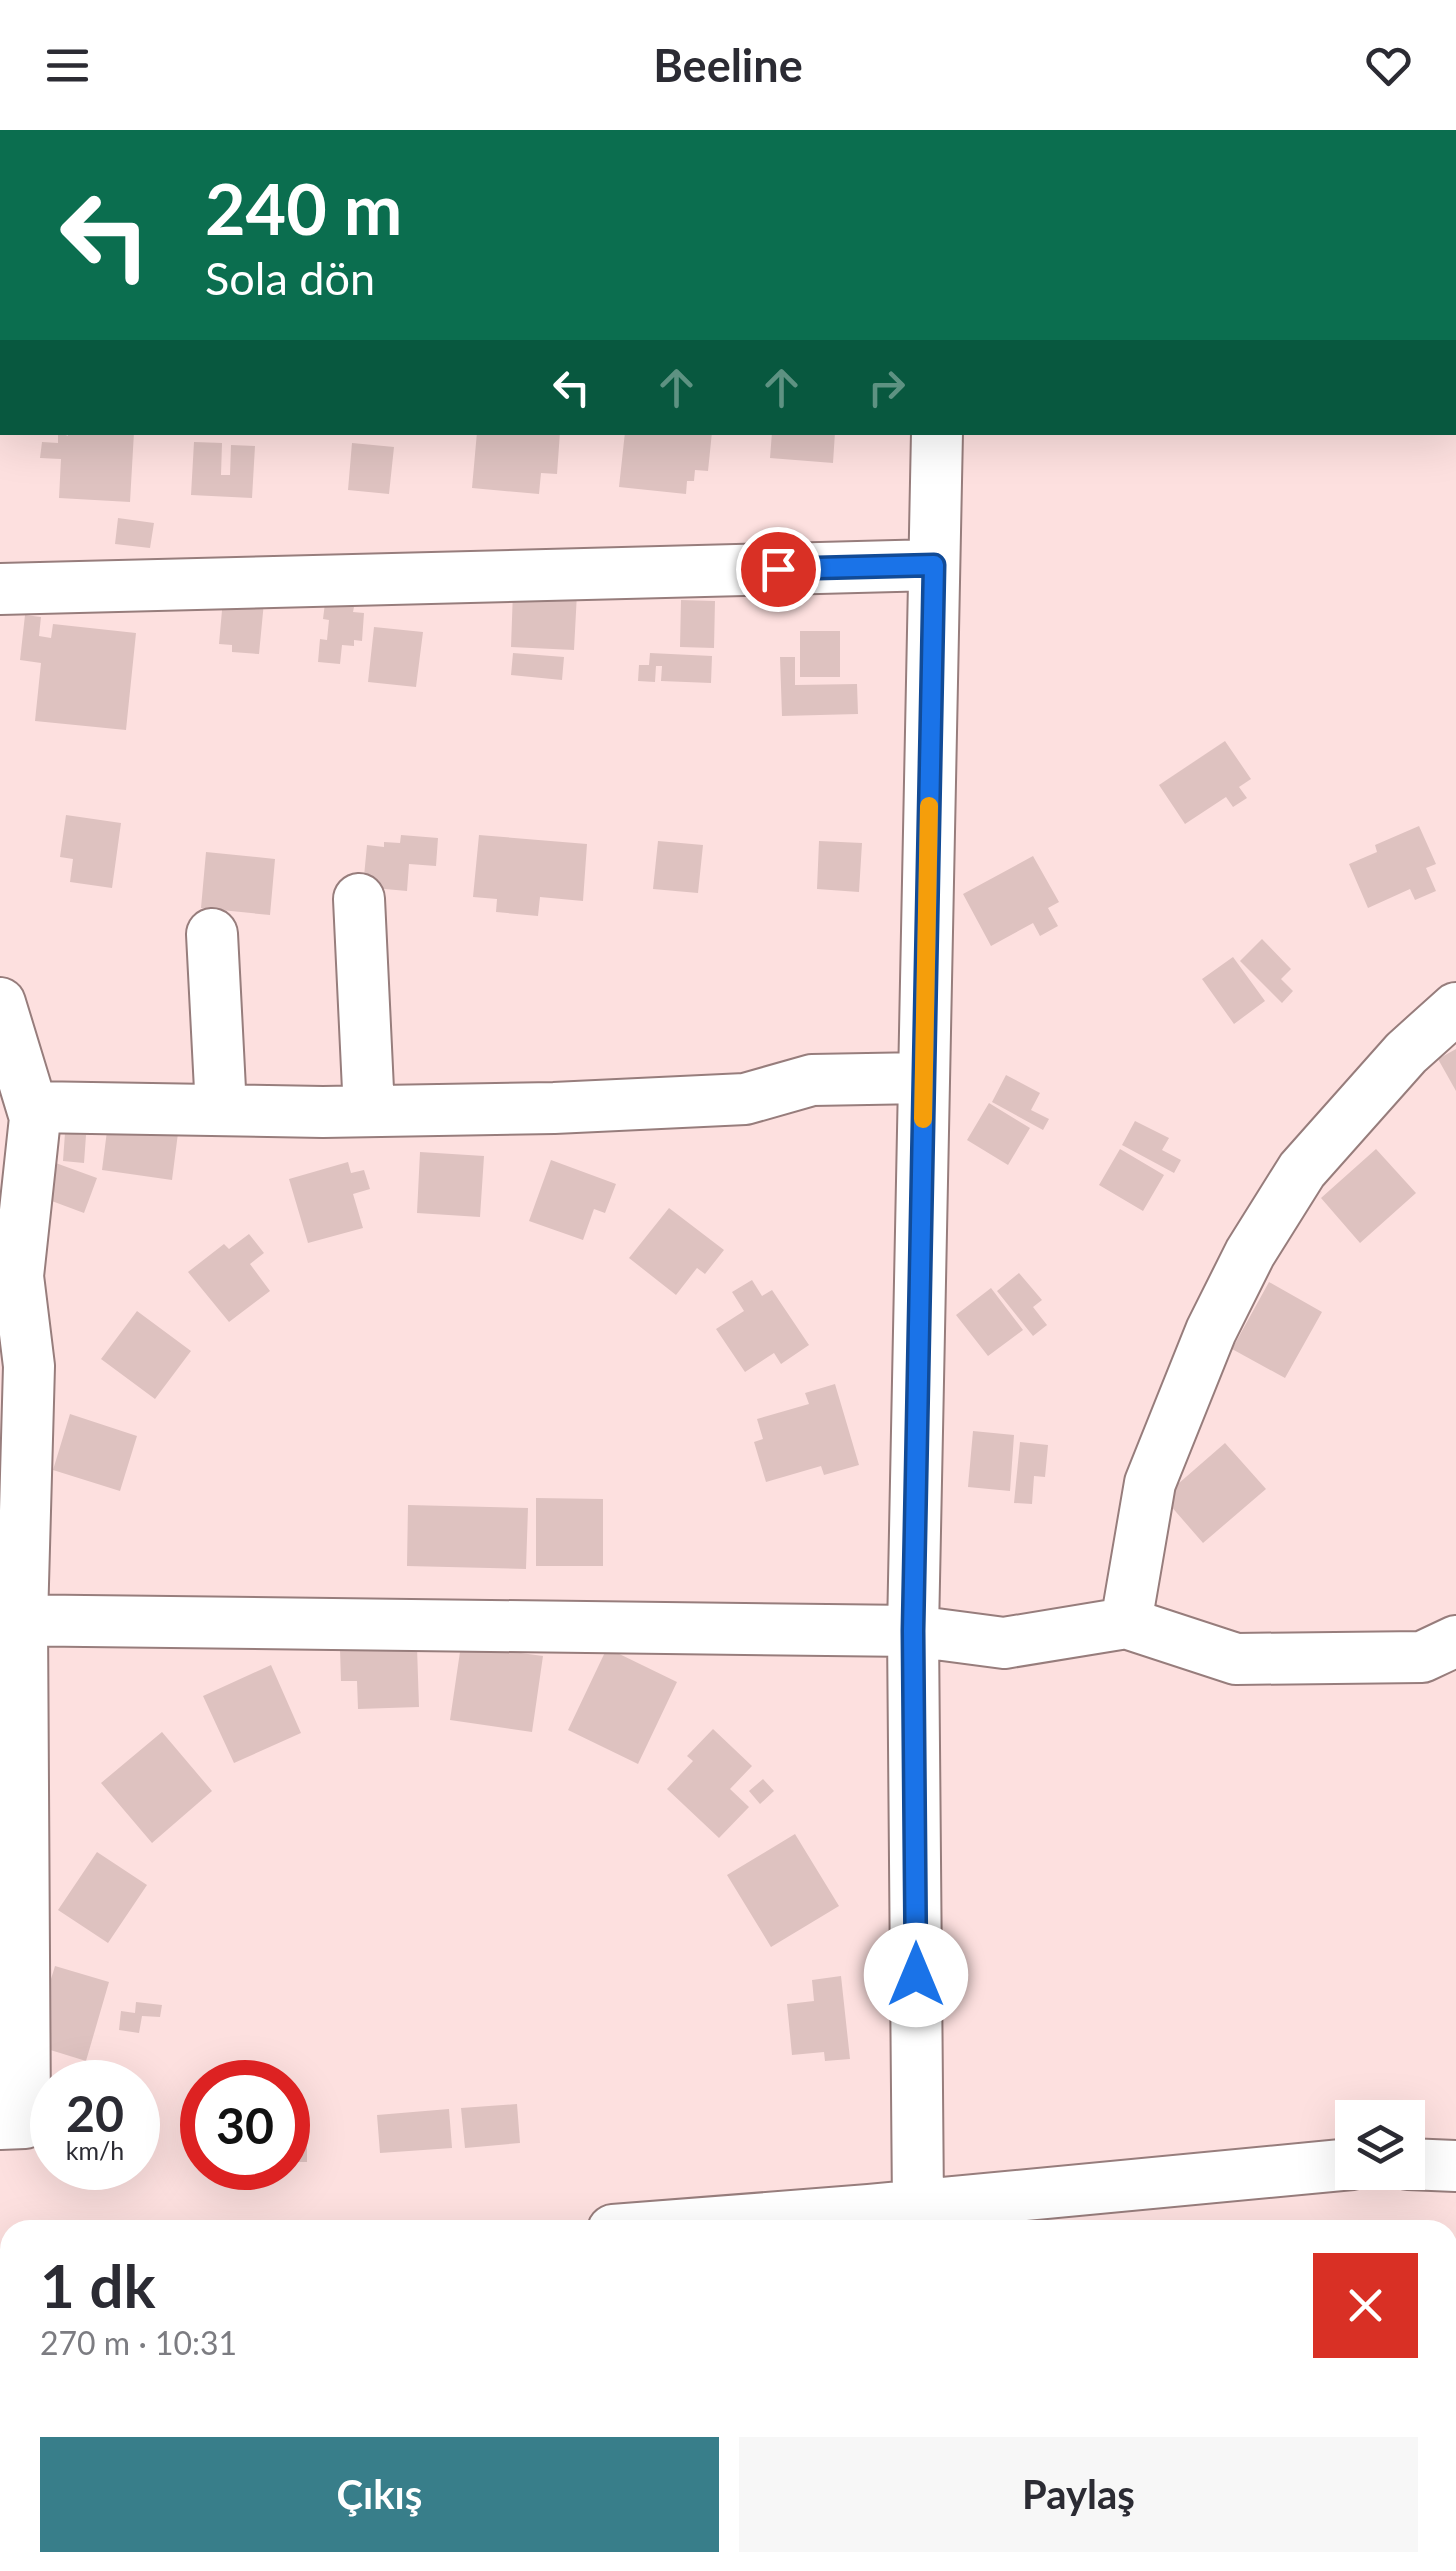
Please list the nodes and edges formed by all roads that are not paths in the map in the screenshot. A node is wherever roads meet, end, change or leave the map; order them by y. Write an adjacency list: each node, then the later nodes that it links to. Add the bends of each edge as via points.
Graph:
1 (937, 435): 2 (street)
2 (934, 565): 3 (street); 8 (street)
3 (0, 589)
4 (360, 898): 11 (street)
5 (212, 934): 10 (street)
6 (0, 1003): 9 (street)
7 (1456, 1008): 14 (street, via 1406,1053 1302,1170 1250,1253 1150,1483)
8 (924, 1078): 11 (street, via 812,1080 745,1099); 15 (street)
9 (32, 1107): 10 (street); 12 (street)
10 (222, 1109): 11 (street)
11 (369, 1111)
12 (9, 1279): 13 (street, via 29,1366)
13 (11, 1620): 15 (street); 17 (street, via 25,2123)
14 (1126, 1622): 15 (street, via 1004,1643); 16 (street, via 1236,1659 1422,1657)
15 (913, 1631): 21 (street)
16 (1456, 1640)
17 (0, 2124)
18 (1425, 2165): 20 (street)
19 (1335, 2166): 21 (street)
20 (1456, 2166)
21 (918, 2204): 22 (street)
22 (730, 2220)

